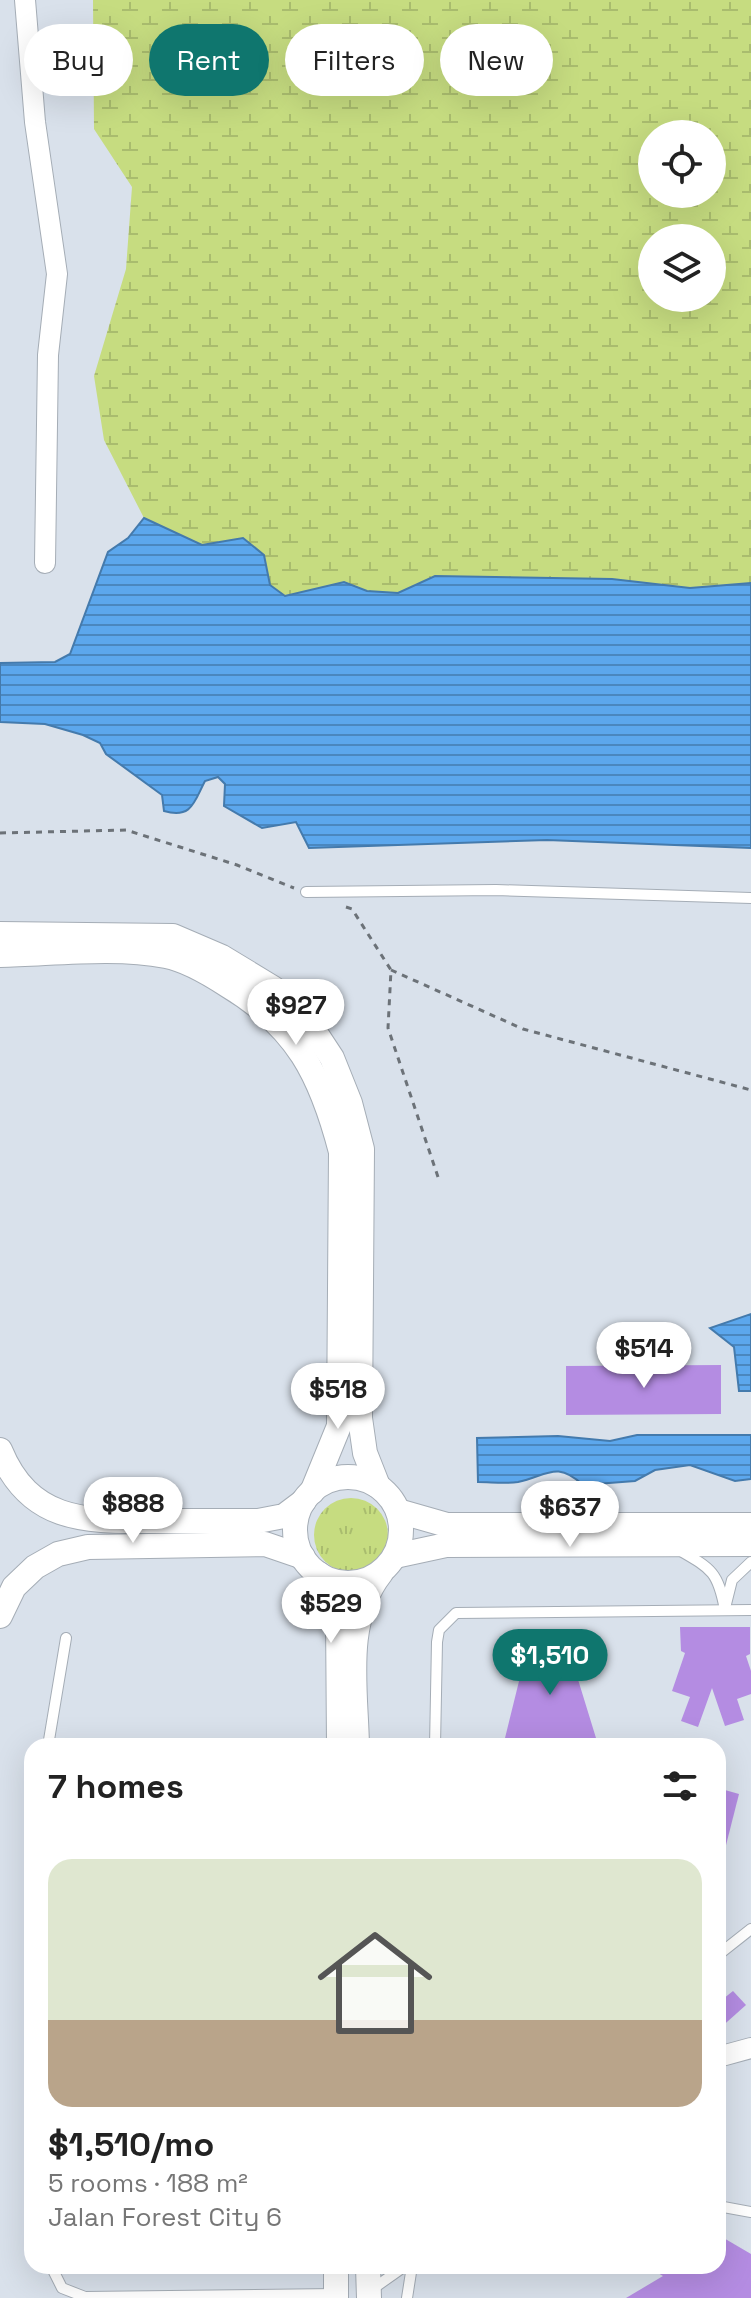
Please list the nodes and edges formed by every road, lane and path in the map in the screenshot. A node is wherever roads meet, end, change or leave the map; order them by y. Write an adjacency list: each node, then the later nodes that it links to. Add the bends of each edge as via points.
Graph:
1 (25, 0): 2 (street, via 35,122 57,274 48,355)
2 (45, 563)
3 (0, 833): 4 (path, via 126,830)
4 (306, 892): 5 (lane, via 496,890)
5 (751, 898)
6 (341, 905): 9 (path, via 352,909)
7 (0, 934): 13 (street, via 173,936 273,988 311,1026 332,1058 362,1149 360,1418 365,1453)
8 (0, 955): 14 (street, via 168,957 259,1004 313,1068 341,1152 339,1426)
9 (391, 970): 10 (path, via 523,1029); 11 (path, via 388,1028)
10 (751, 1090)
11 (438, 1177)
12 (0, 1450): 14 (street, via 33,1496 55,1512 85,1521 258,1521 284,1516)
13 (378, 1486): 14 (street, via 344,1477); 15 (street)
14 (308, 1496): 21 (street, via 296,1523 297,1546)
15 (398, 1511): 16 (street, via 447,1525); 19 (street, via 401,1526)
16 (751, 1525)
17 (670, 1544): 18 (street); 19 (street, via 446,1545); 22 (lane, via 713,1571)
18 (751, 1544)
19 (390, 1562): 21 (street, via 353,1583); 28 (street, via 366,1591 355,1636)
20 (751, 1562): 22 (lane, via 732,1580)
21 (311, 1565): 24 (street, via 265,1544 88,1547 58,1554 35,1567 14,1587); 27 (street, via 332,1595 338,1615)
22 (725, 1610): 23 (lane); 29 (lane, via 456,1613 439,1630)
23 (751, 1610)
24 (0, 1616)
25 (66, 1638): 26 (lane)
26 (49, 1738)
27 (339, 1738)
28 (357, 1738)
29 (435, 1738)
30 (751, 1929): 31 (lane)
31 (726, 1949)
32 (751, 2048): 33 (street)
33 (726, 2055)
34 (726, 2207): 35 (lane)
35 (751, 2212)
36 (55, 2274): 42 (lane, via 62,2288 85,2297)
37 (336, 2274): 42 (street)
38 (368, 2274): 41 (street)
39 (395, 2274): 41 (lane)
40 (411, 2274): 43 (lane)
41 (369, 2295)
42 (336, 2296)
43 (407, 2298)

